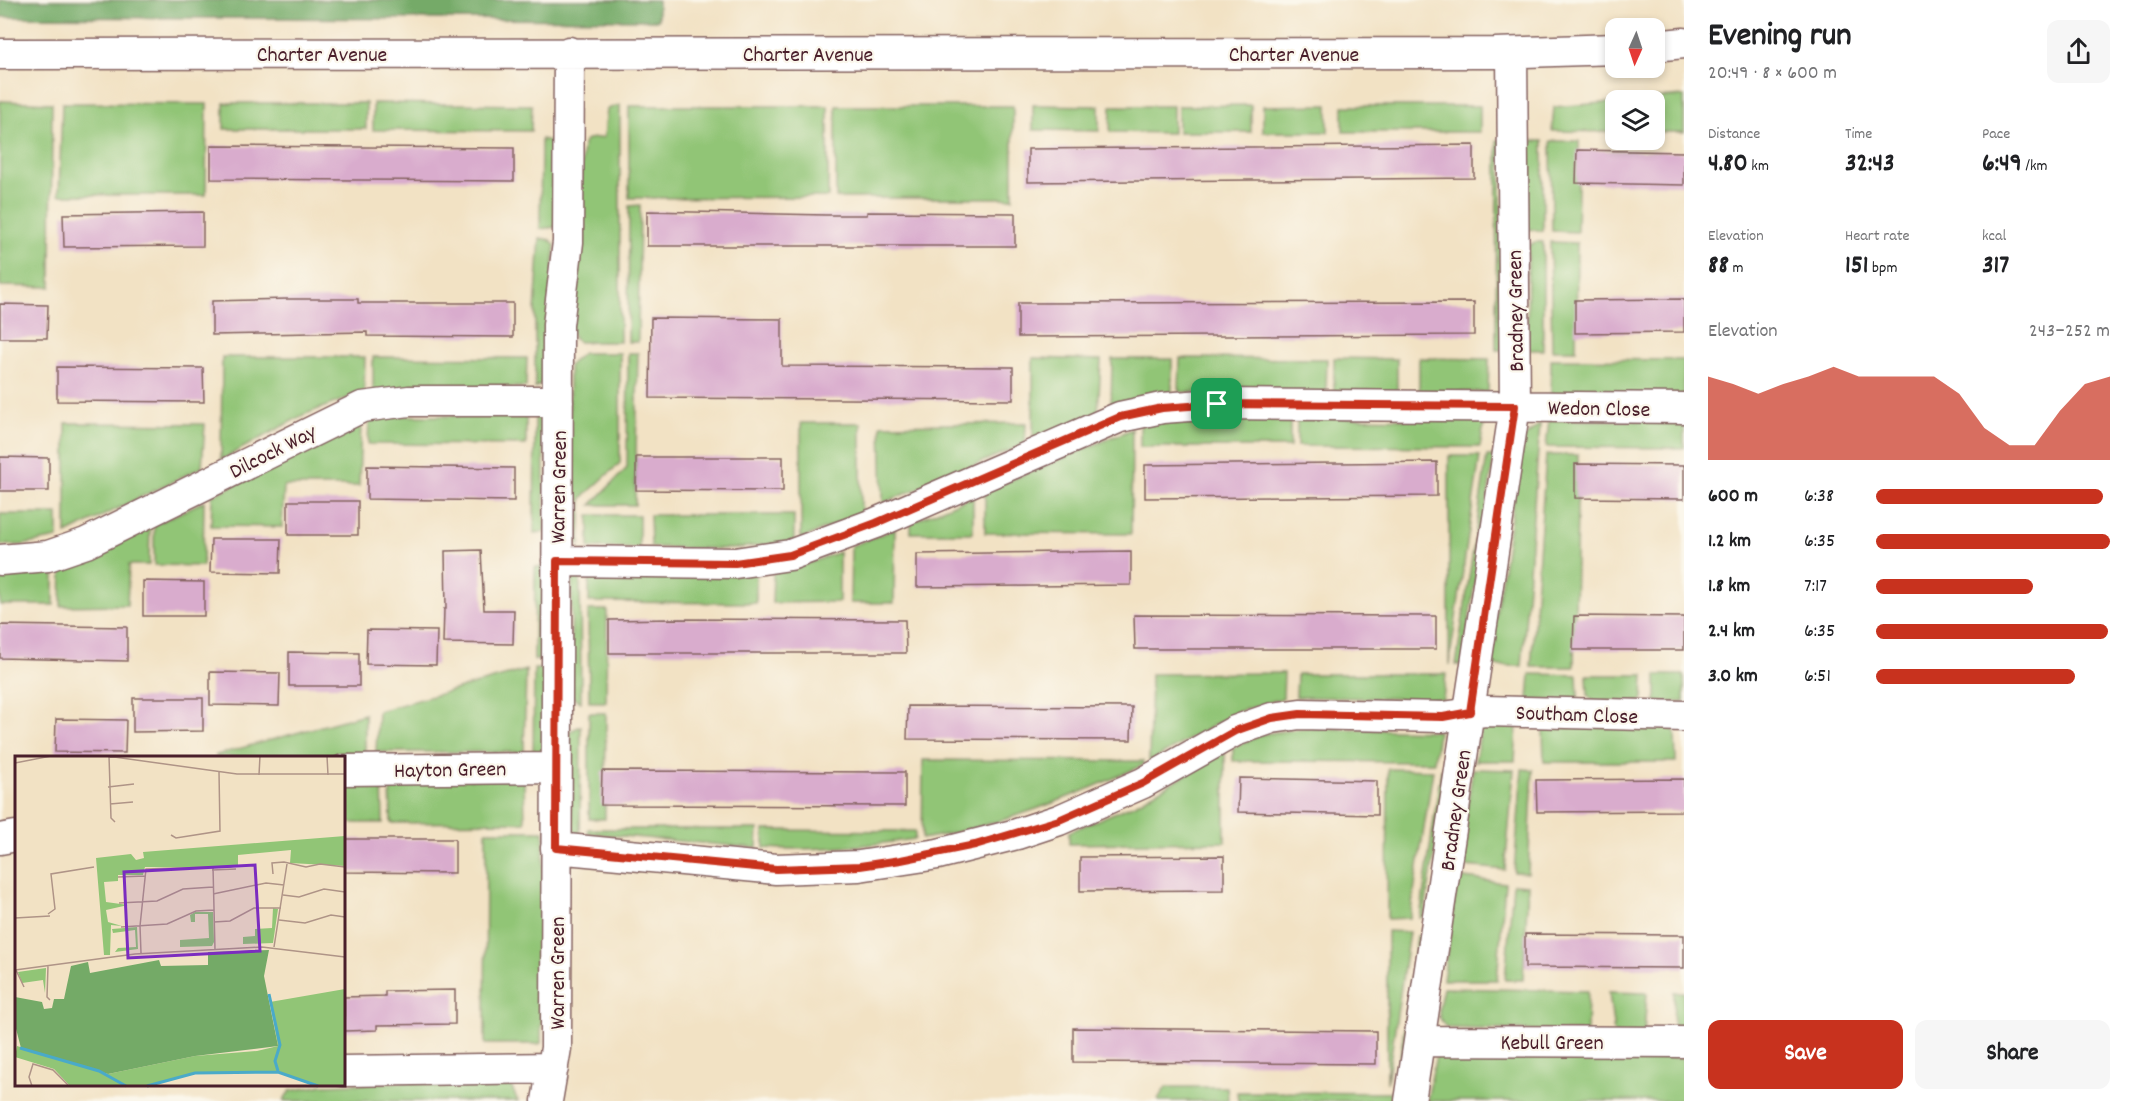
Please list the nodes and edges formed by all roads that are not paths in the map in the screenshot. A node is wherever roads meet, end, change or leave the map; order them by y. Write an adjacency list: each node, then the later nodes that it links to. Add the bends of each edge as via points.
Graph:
1 (1684, 43): 2 (street)
2 (1665, 45)
3 (1605, 49): 5 (street, Charter Avenue)
4 (569, 52): 5 (street, Charter Avenue); 6 (street, Charter Avenue); 7 (street, Warren Green, via 568,242 558,325)
5 (1512, 53): 8 (street, Bradney Green)
6 (0, 54)
7 (558, 401): 10 (street, Dilcock Way, via 409,401 362,407 86,543 48,556); 11 (street, Warren Green)
8 (1515, 406): 9 (street, Wedon Close); 11 (street, Wedon Close, via 1217,404 1162,408 1120,417 876,523 790,555 735,563); 12 (street, Bradney Green)
9 (1684, 408)
10 (0, 560)
11 (557, 561): 14 (street, Warren Green)
12 (1470, 712): 13 (street, Southam Close); 18 (street, Southam Close, via 1443,717 1300,714 1272,718 1235,731 1143,783 1059,820 975,845 901,860 860,866 776,869); 19 (street, Bradney Green)
13 (1684, 716)
14 (556, 768): 15 (street, Hayton Green); 18 (street, Warren Green)
15 (345, 770)
16 (15, 836): 17 (street)
17 (0, 839)
18 (556, 848): 21 (street, Warren Green)
19 (1420, 1041): 20 (street, Kebull Green); 24 (street, Bradney Green)
20 (1684, 1041)
21 (553, 1068): 22 (street); 23 (street, Warren Green)
22 (345, 1071)
23 (547, 1101)
24 (1410, 1101)

